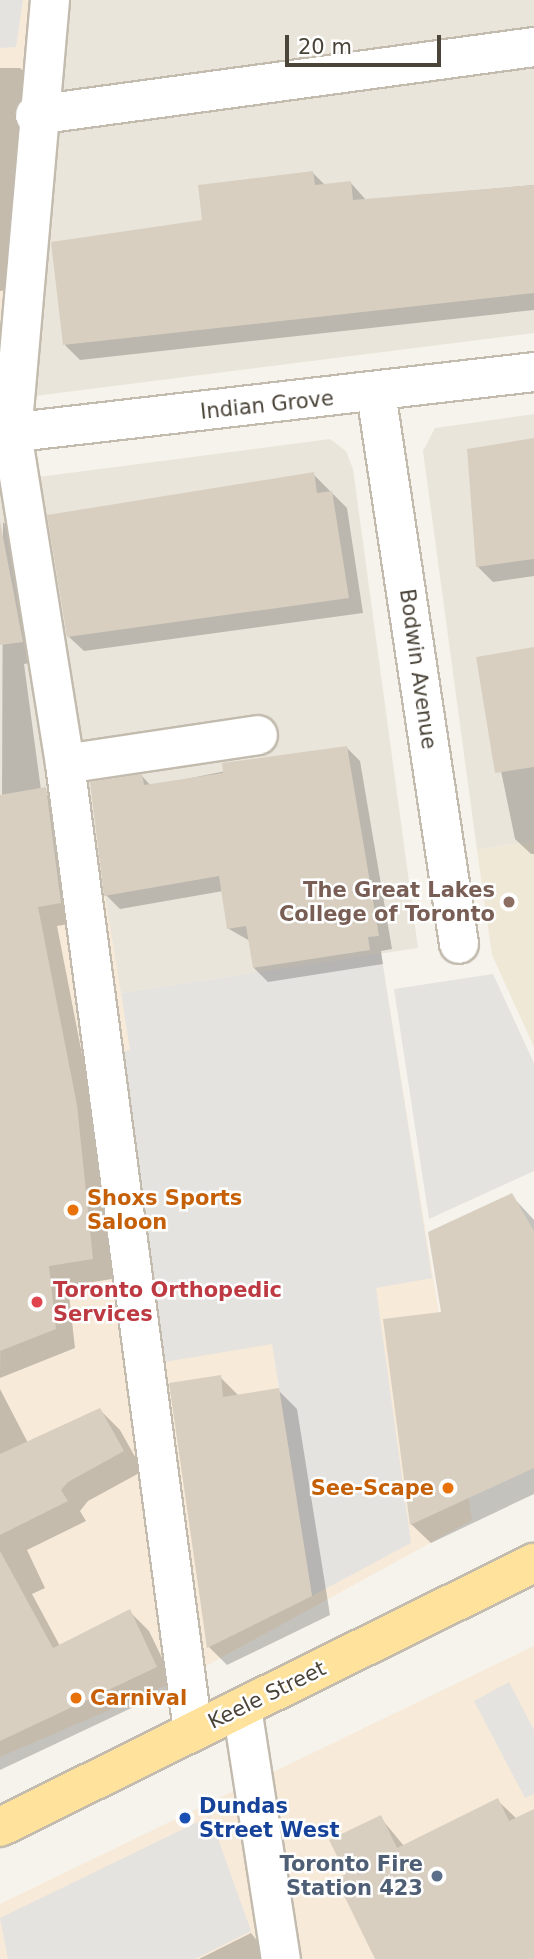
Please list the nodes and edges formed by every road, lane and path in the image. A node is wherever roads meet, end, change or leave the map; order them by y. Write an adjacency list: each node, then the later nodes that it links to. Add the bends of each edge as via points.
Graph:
1 (50, 0): 3 (street)
2 (534, 47): 3 (street)
3 (35, 115): 6 (street)
4 (534, 372): 5 (street, Indian Grove)
5 (376, 393): 6 (street, Indian Grove); 9 (street, Bodwin Avenue)
6 (6, 433): 8 (street)
7 (258, 735): 8 (street)
8 (65, 764): 12 (street)
9 (459, 944)
10 (534, 1563): 11 (main road, Keele Street)
11 (242, 1707): 12 (main road, Keele Street); 14 (street)
12 (193, 1731): 13 (main road, Keele Street)
13 (0, 1826)
14 (281, 1959)

